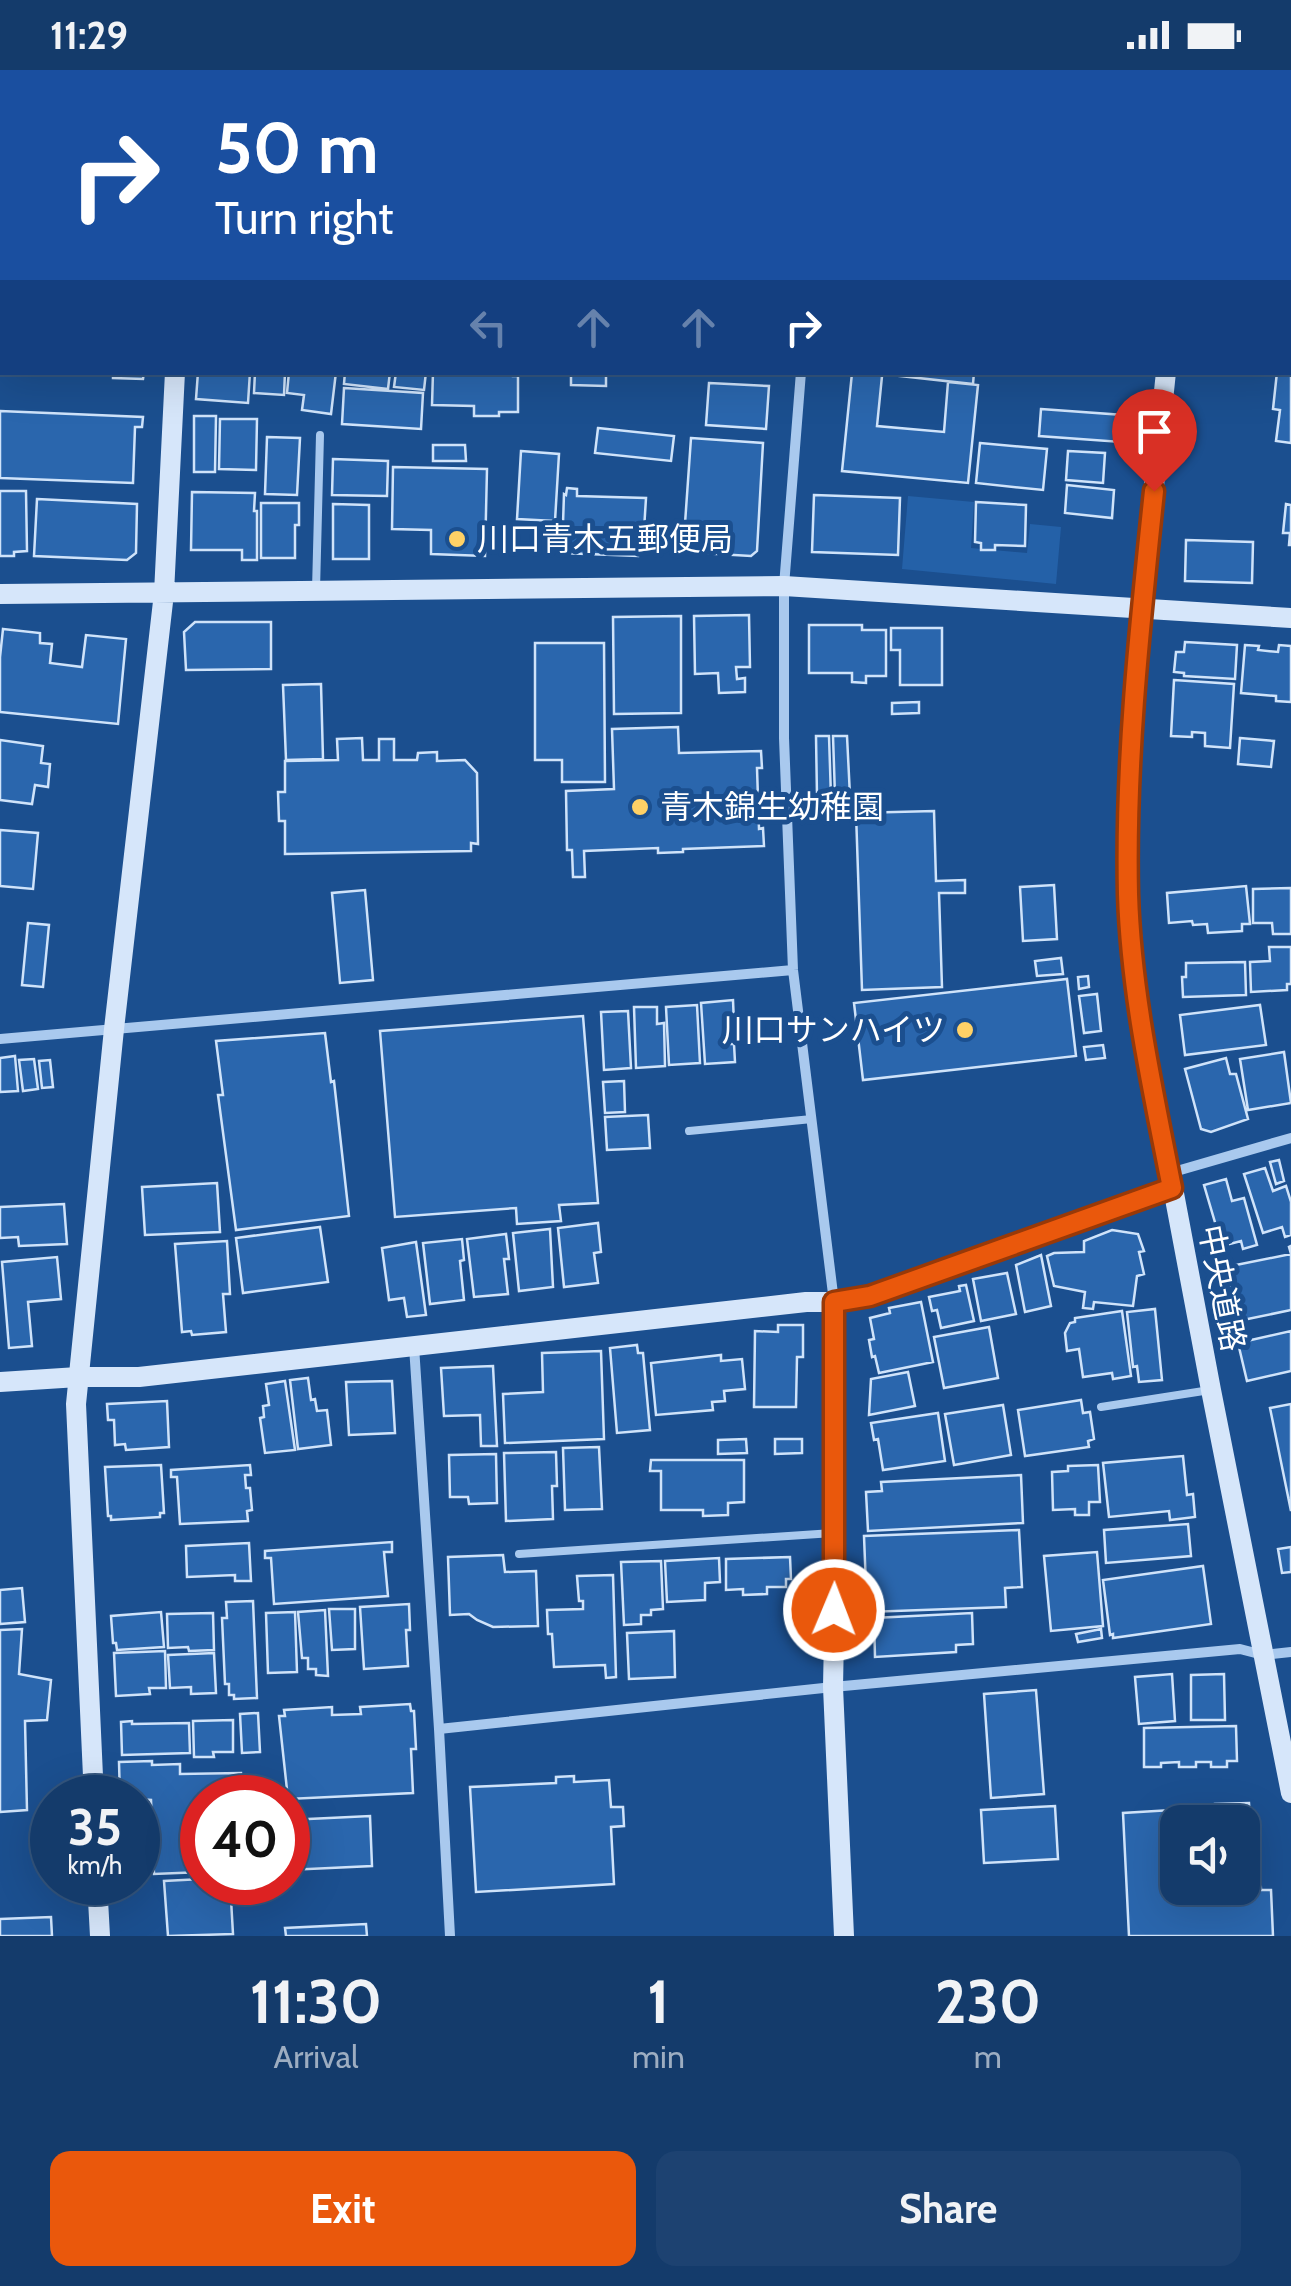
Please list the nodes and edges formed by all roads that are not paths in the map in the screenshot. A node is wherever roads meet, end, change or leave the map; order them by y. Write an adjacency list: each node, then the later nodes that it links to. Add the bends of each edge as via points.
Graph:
1 (174, 375): 7 (street)
2 (801, 375): 5 (street)
3 (1166, 375): 9 (street, 中央道路)
4 (320, 435): 6 (lane)
5 (784, 586): 6 (street); 9 (street); 11 (street)
6 (316, 592): 7 (street)
7 (164, 593): 8 (street); 12 (street)
8 (0, 594)
9 (1141, 609): 10 (street); 17 (street, 中央道路, via 1128,785 1128,897 1137,997)
10 (1291, 618)
11 (793, 970): 12 (street); 14 (street)
12 (114, 1029): 13 (street); 20 (street)
13 (0, 1039)
14 (812, 1119): 15 (lane); 18 (street)
15 (689, 1132)
16 (1291, 1138): 17 (street)
17 (1171, 1180): 18 (street, via 870,1296); 22 (street, 中央道路)
18 (834, 1302): 19 (street); 24 (street)
19 (414, 1344): 20 (street, via 139,1377); 29 (street)
20 (78, 1378): 21 (street); 30 (street)
21 (0, 1382)
22 (1211, 1390): 23 (lane); 27 (street, 中央道路)
23 (1101, 1408)
24 (836, 1533): 25 (lane); 28 (street)
25 (519, 1554)
26 (1291, 1652): 27 (street)
27 (1263, 1655): 28 (street, via 1240,1649); 31 (street, 中央道路)
28 (833, 1687): 29 (street); 35 (street)
29 (440, 1729): 34 (street)
30 (93, 1775)
31 (1291, 1793)
32 (98, 1905): 33 (street)
33 (100, 1936)
34 (450, 1936)
35 (844, 1936)

